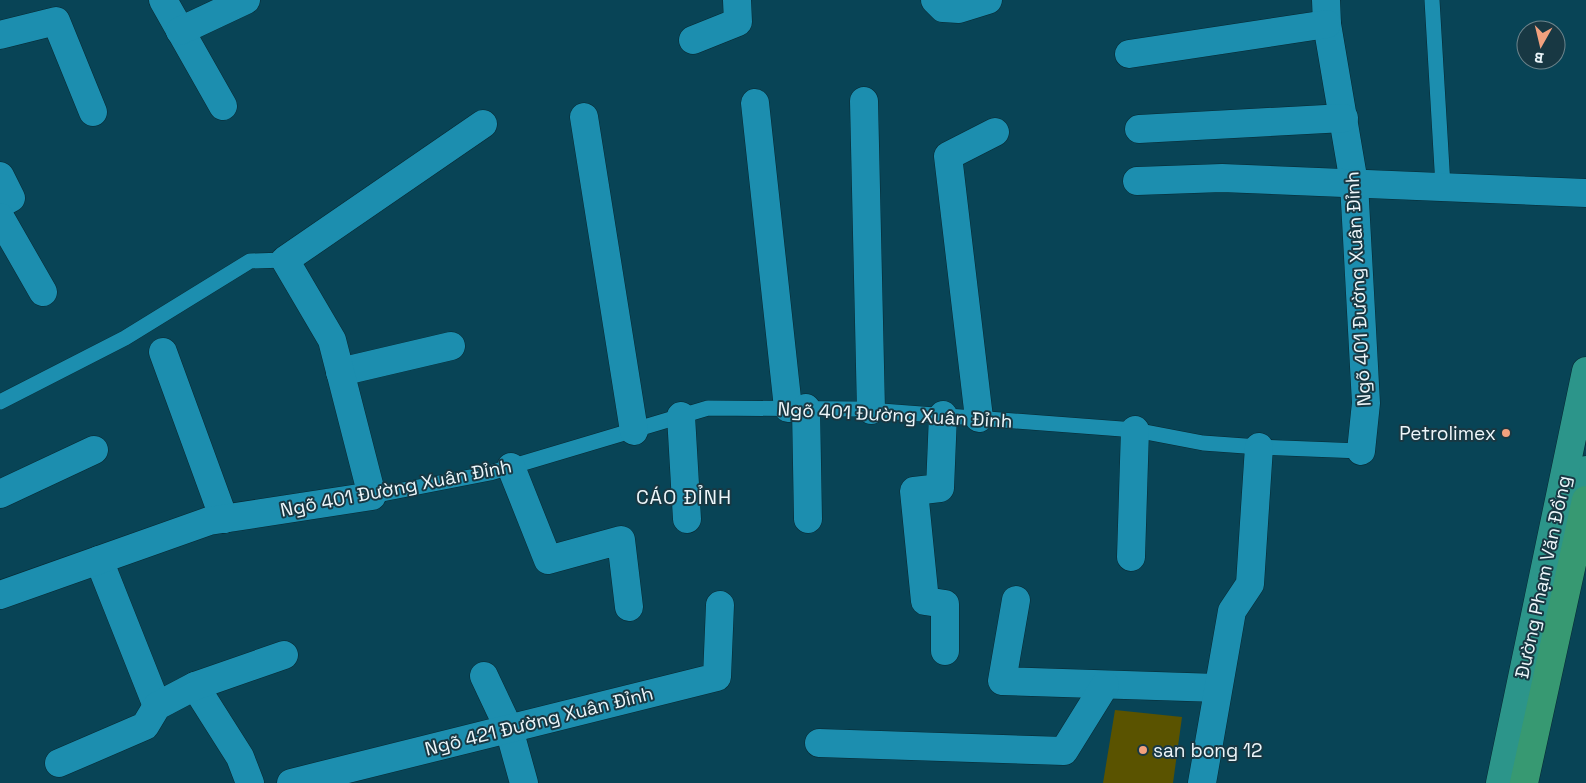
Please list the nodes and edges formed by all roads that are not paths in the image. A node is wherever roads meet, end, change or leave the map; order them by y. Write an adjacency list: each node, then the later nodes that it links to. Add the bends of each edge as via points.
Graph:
1 (163, 0): 8 (street)
2 (246, 0): 8 (street)
3 (737, 0): 10 (street, via 738,22)
4 (936, 0): 5 (street, via 943,8 960,9)
5 (988, 0)
6 (1432, 0): 24 (lane)
7 (1327, 12): 11 (street); 17 (street, Ngõ 401 Đường Xuân Đỉnh)
8 (180, 31): 14 (street)
9 (0, 36): 15 (street, via 56,21)
10 (693, 40)
11 (1129, 54)
12 (864, 101): 36 (street)
13 (755, 103): 35 (street)
14 (223, 106)
15 (93, 112)
16 (584, 117): 40 (street)
17 (1344, 118): 19 (street); 23 (street, Ngõ 401 Đường Xuân Đỉnh)
18 (483, 124): 28 (street)
19 (1139, 129)
20 (995, 132): 39 (street, via 948,156)
21 (0, 176): 26 (street, via 11,198)
22 (1137, 181): 23 (street, via 1222,178)
23 (1354, 184): 24 (street); 44 (street, Ngõ 401 Đường Xuân Đỉnh, via 1366,403)
24 (1443, 186): 25 (street)
25 (1586, 193)
26 (0, 204)
27 (0, 216): 29 (street)
28 (285, 260): 32 (street, via 332,340); 34 (lane, via 250,261 124,338)
29 (43, 292)
30 (451, 346): 32 (street)
31 (163, 352): 50 (street)
32 (340, 372): 48 (street)
33 (1586, 372): 73 (main road, Đường Phạm Văn Đồng)
34 (0, 402)
35 (797, 408): 36 (lane, Ngõ 401 Đường Xuân Đỉnh); 38 (lane, Ngõ 401 Đường Xuân Đỉnh, via 708,408); 52 (street)
36 (871, 410): 37 (lane, Ngõ 401 Đường Xuân Đỉnh)
37 (943, 415): 39 (lane, Ngõ 401 Đường Xuân Đỉnh); 59 (street, via 940,488 914,491 925,602 945,604)
38 (681, 416): 40 (lane, Ngõ 401 Đường Xuân Đỉnh); 51 (street)
39 (980, 418): 41 (lane, Ngõ 401 Đường Xuân Đỉnh)
40 (634, 430): 45 (lane, Ngõ 401 Đường Xuân Đỉnh)
41 (1134, 430): 42 (lane, Ngõ 401 Đường Xuân Đỉnh, via 1203,443); 53 (street)
42 (1259, 447): 44 (lane, Ngõ 401 Đường Xuân Đỉnh); 64 (street, via 1250,584 1232,611)
43 (94, 450): 47 (street)
44 (1361, 451)
45 (511, 467): 48 (lane, Ngõ 401 Đường Xuân Đỉnh, via 490,474); 58 (street, via 548,560 621,540)
46 (1586, 470): 74 (main road, Đường Phạm Văn Đồng)
47 (0, 494)
48 (372, 496): 50 (street, Ngõ 401 Đường Xuân Đỉnh)
49 (1586, 500): 75 (highway)
50 (224, 519): 54 (street, Ngõ 401 Đường Xuân Đỉnh, via 209,521)
51 (687, 519)
52 (808, 520)
53 (1130, 557)
54 (99, 560): 55 (street, Ngõ 401 Đường Xuân Đỉnh); 65 (street)
55 (0, 595)
56 (1016, 600): 62 (street, via 1002,681)
57 (720, 605): 66 (street, Ngõ 421 Đường Xuân Đỉnh, via 717,677)
58 (629, 607)
59 (945, 651)
60 (284, 655): 63 (street)
61 (484, 676): 66 (street)
62 (1104, 685): 64 (street); 67 (street, via 1064,752)
63 (195, 686): 65 (street); 69 (street, via 240,757)
64 (1218, 688): 72 (street)
65 (156, 706): 68 (street, via 145,726)
66 (509, 728): 70 (street, Ngõ 421 Đường Xuân Đỉnh); 71 (street)
67 (819, 743)
68 (59, 762)
69 (250, 783)
70 (291, 783)
71 (524, 783)
72 (1202, 783)
73 (1500, 783)
74 (1518, 783)
75 (1524, 783)

